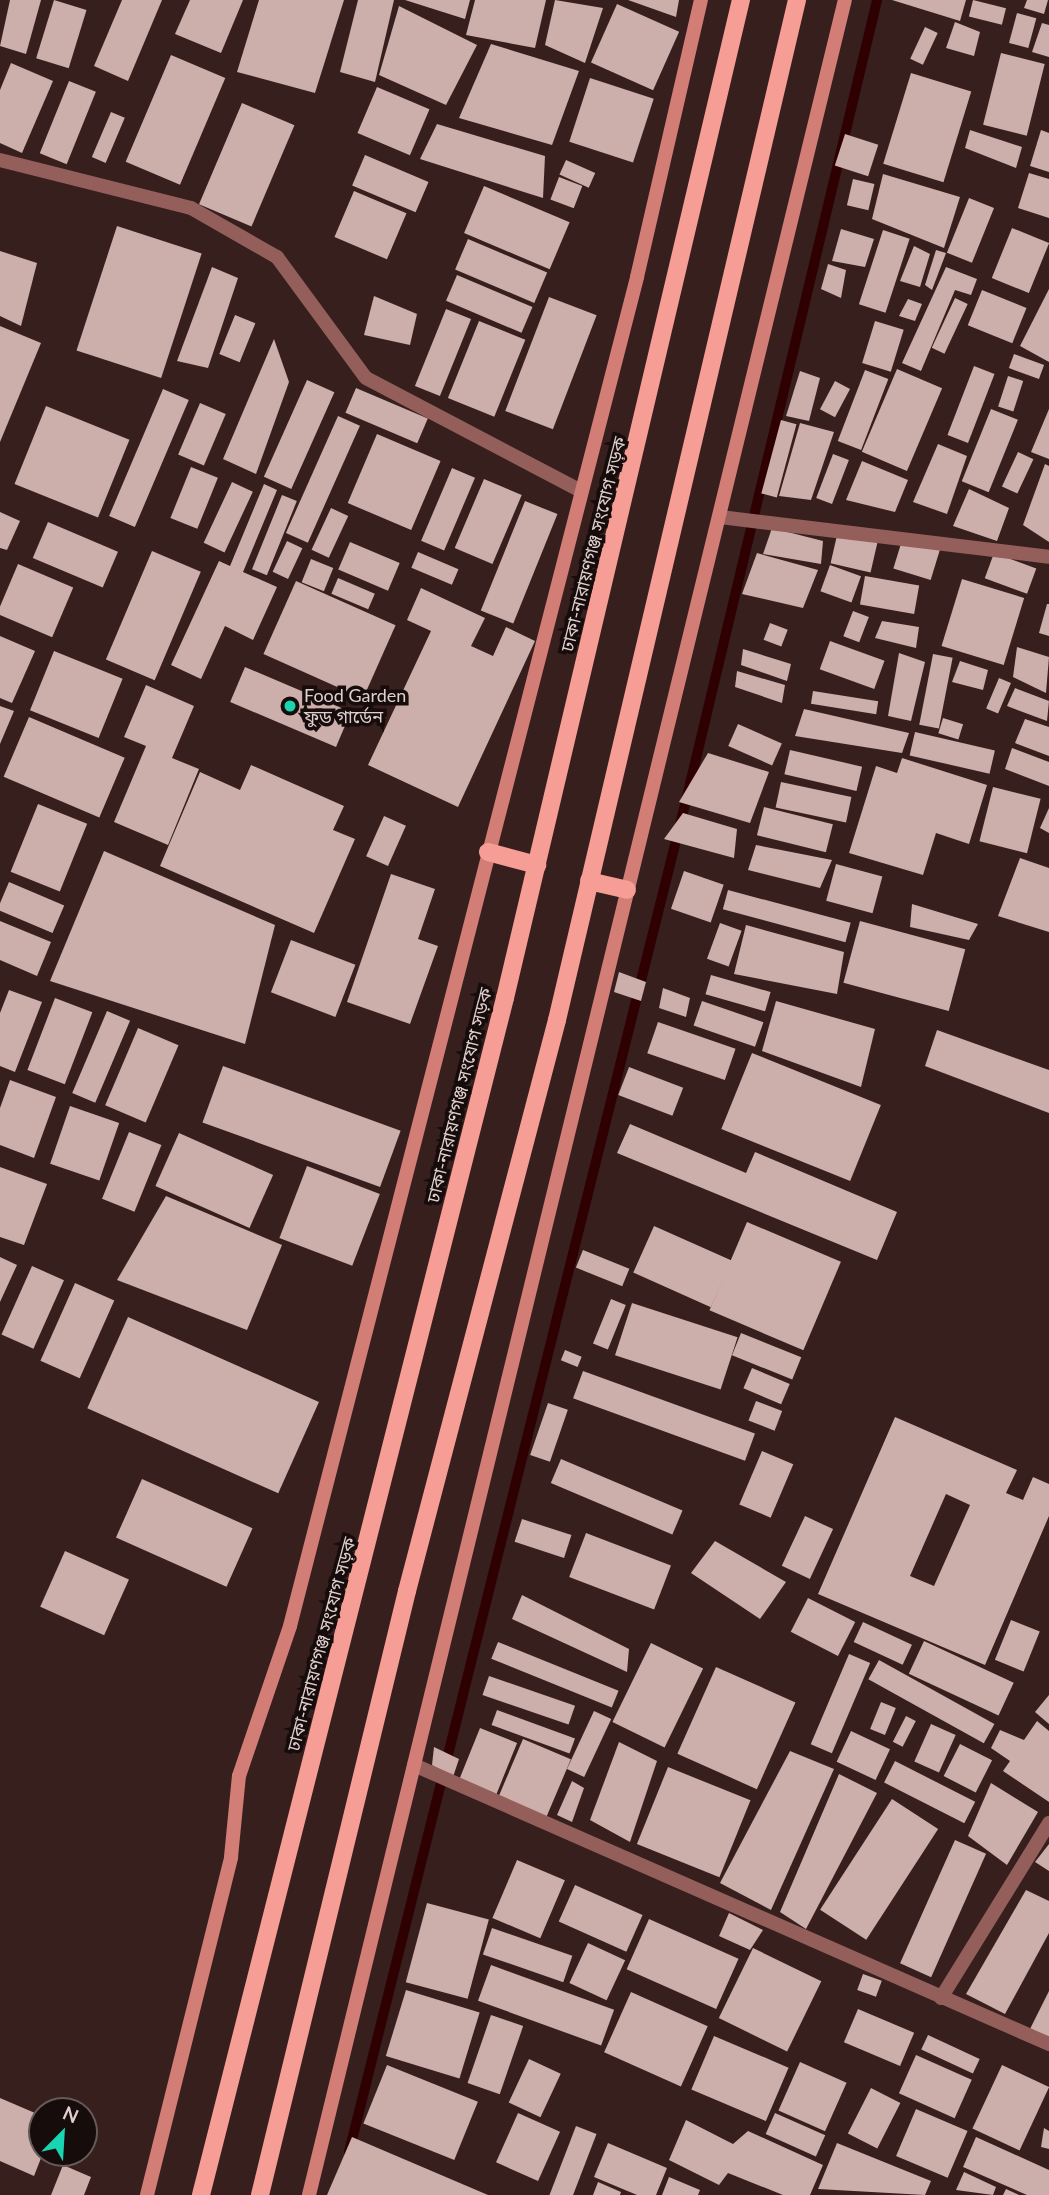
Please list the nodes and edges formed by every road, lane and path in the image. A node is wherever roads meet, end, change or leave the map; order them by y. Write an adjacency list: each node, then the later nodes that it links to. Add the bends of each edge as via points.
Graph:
1 (701, 0): 6 (street)
2 (741, 0): 10 (main road, ঢাকা-নারায়ণগঞ্জ সংযোগ সড়ক)
3 (797, 0): 11 (main road)
4 (845, 0): 7 (street)
5 (0, 160): 6 (street, via 191,208 277,257 366,378)
6 (581, 491): 9 (street)
7 (720, 517): 8 (street); 12 (street)
8 (1049, 558)
9 (488, 852): 10 (main road); 17 (street, via 290,1626 239,1776 231,1857)
10 (537, 865): 18 (main road, ঢাকা-নারায়ণগঞ্জ সংযোগ সড়ক)
11 (589, 880): 12 (main road); 19 (main road)
12 (627, 890): 13 (street)
13 (414, 1765): 15 (street); 20 (street)
14 (1049, 1823): 15 (street)
15 (941, 1998): 16 (street)
16 (1049, 2044)
17 (147, 2195)
18 (201, 2195)
19 (260, 2195)
20 (309, 2195)

